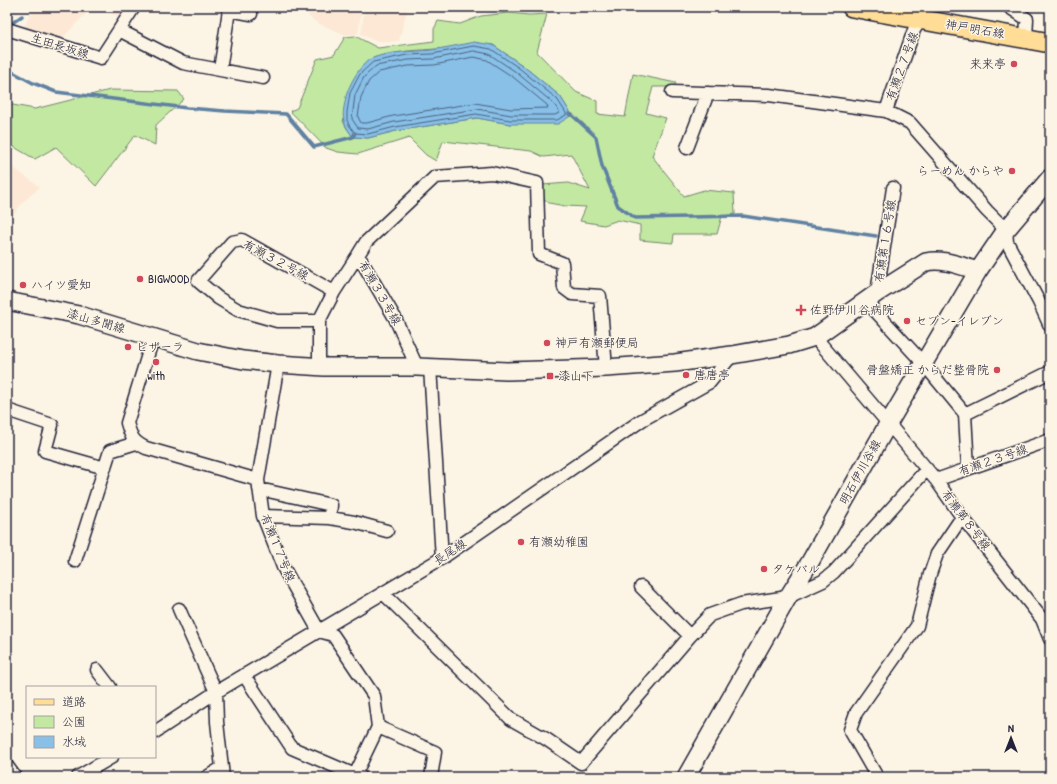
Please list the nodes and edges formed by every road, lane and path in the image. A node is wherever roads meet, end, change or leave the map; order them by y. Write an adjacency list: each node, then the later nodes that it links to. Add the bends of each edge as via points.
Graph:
1 (134, 7): 7 (street, 生田長坂線)
2 (852, 7): 4 (main road, 神戸明石線)
3 (1009, 7): 8 (street, via 1026,19)
4 (923, 13): 8 (main road, 神戸明石線); 14 (street, 有瀬２７号線, via 914,30)
5 (251, 14): 10 (street, via 229,10)
6 (7, 29): 7 (street, 生田長坂線, via 101,58)
7 (119, 30): 10 (street, via 183,64)
8 (1026, 38): 9 (main road, 神戸明石線)
9 (1050, 43)
10 (220, 70): 11 (street)
11 (264, 78)
12 (672, 92): 13 (street)
13 (708, 93): 14 (street, via 769,95); 15 (street)
14 (886, 111): 18 (street, 有瀬２７号線, via 910,123)
15 (687, 148)
16 (1050, 178): 18 (street, 明石伊川谷線)
17 (893, 188): 22 (street, 有瀬第１６号線)
18 (1006, 230): 20 (street, 明石伊川谷線); 25 (street, via 1007,242)
19 (358, 255): 21 (street); 32 (street, 有瀬３３号線); 33 (street, 有瀬３３号線, via 366,242 435,177 492,173 537,183 539,254 562,262 564,288 572,294 600,296)
20 (978, 271): 22 (street, 漆山多聞線, via 935,260 926,262); 30 (street, 明石伊川谷線)
21 (334, 292): 24 (street); 24 (street, 有瀬３２号線, via 242,240 232,242 198,281 218,298 238,310 277,321)
22 (872, 298): 26 (street, 漆山多聞線); 30 (street)
23 (7, 301): 27 (street, 漆山多聞線, via 79,315)
24 (320, 321): 31 (street)
25 (1050, 326)
26 (815, 337): 28 (street, 漆山多聞線, via 789,345); 37 (street, 有瀬第８号線)
27 (153, 338): 29 (street, 漆山多聞線, via 243,360); 39 (street, via 127,423)
28 (732, 355): 33 (street, 漆山多聞線, via 675,363); 49 (street, 長尾線, via 710,382 642,420)
29 (278, 364): 31 (street, 漆山多聞線); 44 (street, 有瀬１７号線)
30 (924, 364): 36 (street); 37 (street, 明石伊川谷線)
31 (319, 367): 32 (street, 漆山多聞線)
32 (423, 367): 33 (street, 漆山多聞線, via 507,370); 49 (street)
33 (606, 368)
34 (1050, 372): 36 (street)
35 (7, 410): 40 (street, via 52,425 45,451)
36 (965, 414): 41 (street)
37 (888, 424): 42 (street, 有瀬第８号線); 53 (street, 明石伊川谷線)
38 (1050, 440): 41 (street, 有瀬２３号線)
39 (136, 443): 40 (street, via 110,451); 44 (street)
40 (105, 468): 50 (street)
41 (968, 468): 43 (street, 有瀬２３号線)
42 (927, 469): 43 (street, 有瀬第８号線); 53 (street, via 834,572 823,581)
43 (936, 480): 46 (street, 有瀬第８号線)
44 (258, 484): 45 (street, 有瀬１７号線); 47 (street, via 331,505)
45 (264, 516): 47 (street); 56 (street, 有瀬１７号線, via 283,567)
46 (962, 517): 55 (street, 有瀬第８号線); 74 (street, via 937,554 917,626 856,714 850,730)
47 (330, 518): 48 (street)
48 (387, 531)
49 (442, 558): 52 (street, 長尾線)
50 (75, 561)
51 (641, 587): 57 (street)
52 (383, 593): 56 (street, 長尾線); 57 (street, via 511,719 581,763)
53 (788, 597): 57 (street, via 741,604 710,615); 73 (street, 明石伊川谷線)
54 (179, 609): 62 (street)
55 (1046, 616): 58 (street, 有瀬第８号線)
56 (319, 631): 60 (street, 長尾線); 63 (street, via 333,635 374,696)
57 (690, 636)
58 (1050, 639)
59 (97, 670): 61 (street)
60 (244, 675): 62 (street, 長尾線); 68 (street, via 292,748)
61 (109, 686)
62 (216, 692): 64 (street, 長尾線); 67 (street)
63 (378, 727): 68 (street); 72 (street, via 434,752)
64 (156, 731)
65 (110, 758): 70 (street)
66 (7, 766): 69 (street)
67 (222, 773): 71 (street)
68 (358, 776)
69 (15, 777)
70 (78, 777)
71 (207, 777)
72 (431, 777)
73 (686, 777)
74 (877, 777)

